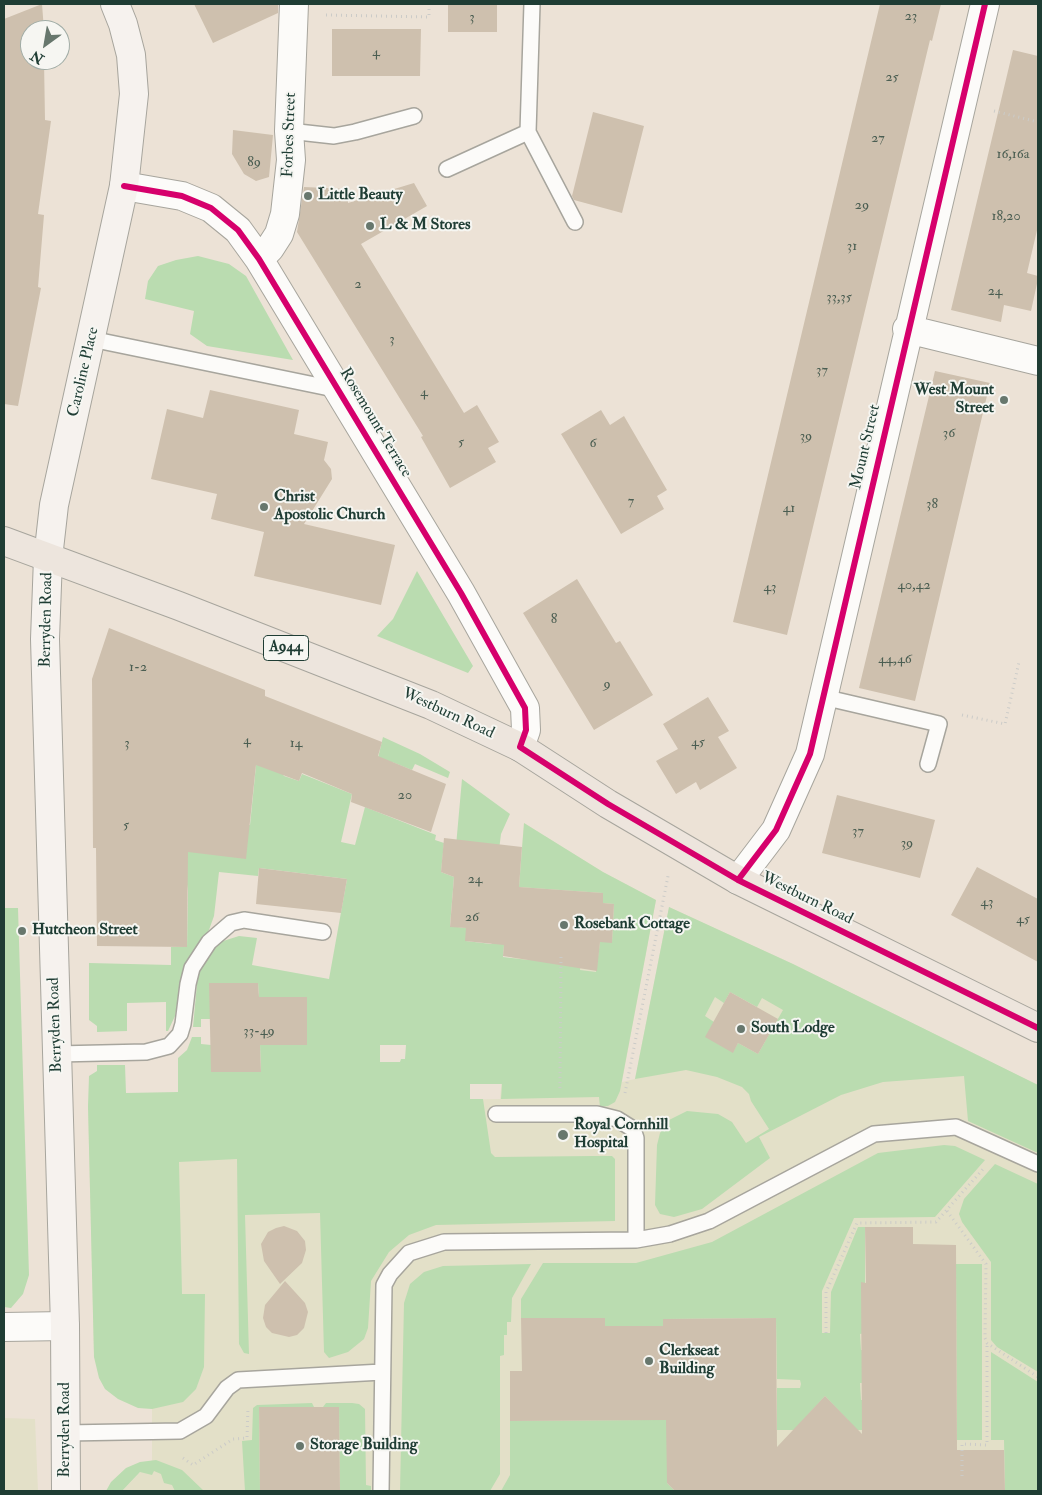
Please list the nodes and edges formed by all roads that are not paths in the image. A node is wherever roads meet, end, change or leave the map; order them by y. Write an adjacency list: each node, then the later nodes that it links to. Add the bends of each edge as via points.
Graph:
1 (115, 4): 9 (main road, Caroline Place, via 131,55 134,94)
2 (532, 4): 7 (lane)
3 (985, 4): 12 (street, Mount Street)
4 (293, 9): 6 (street, Forbes Street)
5 (414, 116): 6 (lane, via 334,136)
6 (289, 132): 11 (street, Forbes Street, via 291,160 285,214 279,234)
7 (528, 132): 8 (lane); 10 (lane)
8 (447, 169)
9 (124, 186): 11 (street, Rosemount Terrace, via 182,196 211,208 238,230); 13 (main road, Caroline Place)
10 (575, 222)
11 (259, 258): 15 (street, Rosemount Terrace)
12 (907, 329): 14 (street); 18 (street, Mount Street)
13 (91, 339): 15 (lane); 17 (main road, Caroline Place, via 54,505)
14 (1038, 361)
15 (339, 390): 19 (street, Rosemount Terrace, via 525,708 526,730)
16 (4, 541): 17 (main road, A944)
17 (48, 558): 19 (main road, Westburn Road / A944, via 402,692); 24 (main road, Berryden Road, via 45,639)
18 (823, 697): 20 (lane, via 939,724); 21 (street, Mount Street, via 810,754 776,830)
19 (520, 748): 21 (main road, Westburn Road / A944)
20 (928, 764)
21 (738, 880): 23 (main road, Westburn Road / A944)
22 (323, 932): 24 (lane, via 244,920 231,922 209,942 192,968 183,1024 180,1034 169,1046 146,1052)
23 (1038, 1028)
24 (57, 1054): 28 (main road, Berryden Road)
25 (496, 1114): 27 (lane, via 597,1114 617,1119 635,1133)
26 (1038, 1164): 27 (lane, via 956,1127 874,1134 709,1221 670,1234)
27 (636, 1240): 30 (lane, via 444,1242 409,1253 384,1285)
28 (66, 1326): 29 (street); 31 (main road, Berryden Road)
29 (4, 1327)
30 (382, 1372): 31 (lane, via 238,1380 229,1385 206,1416 177,1432); 33 (lane)
31 (66, 1433): 32 (main road, Berryden Road)
32 (66, 1491)
33 (381, 1491)

